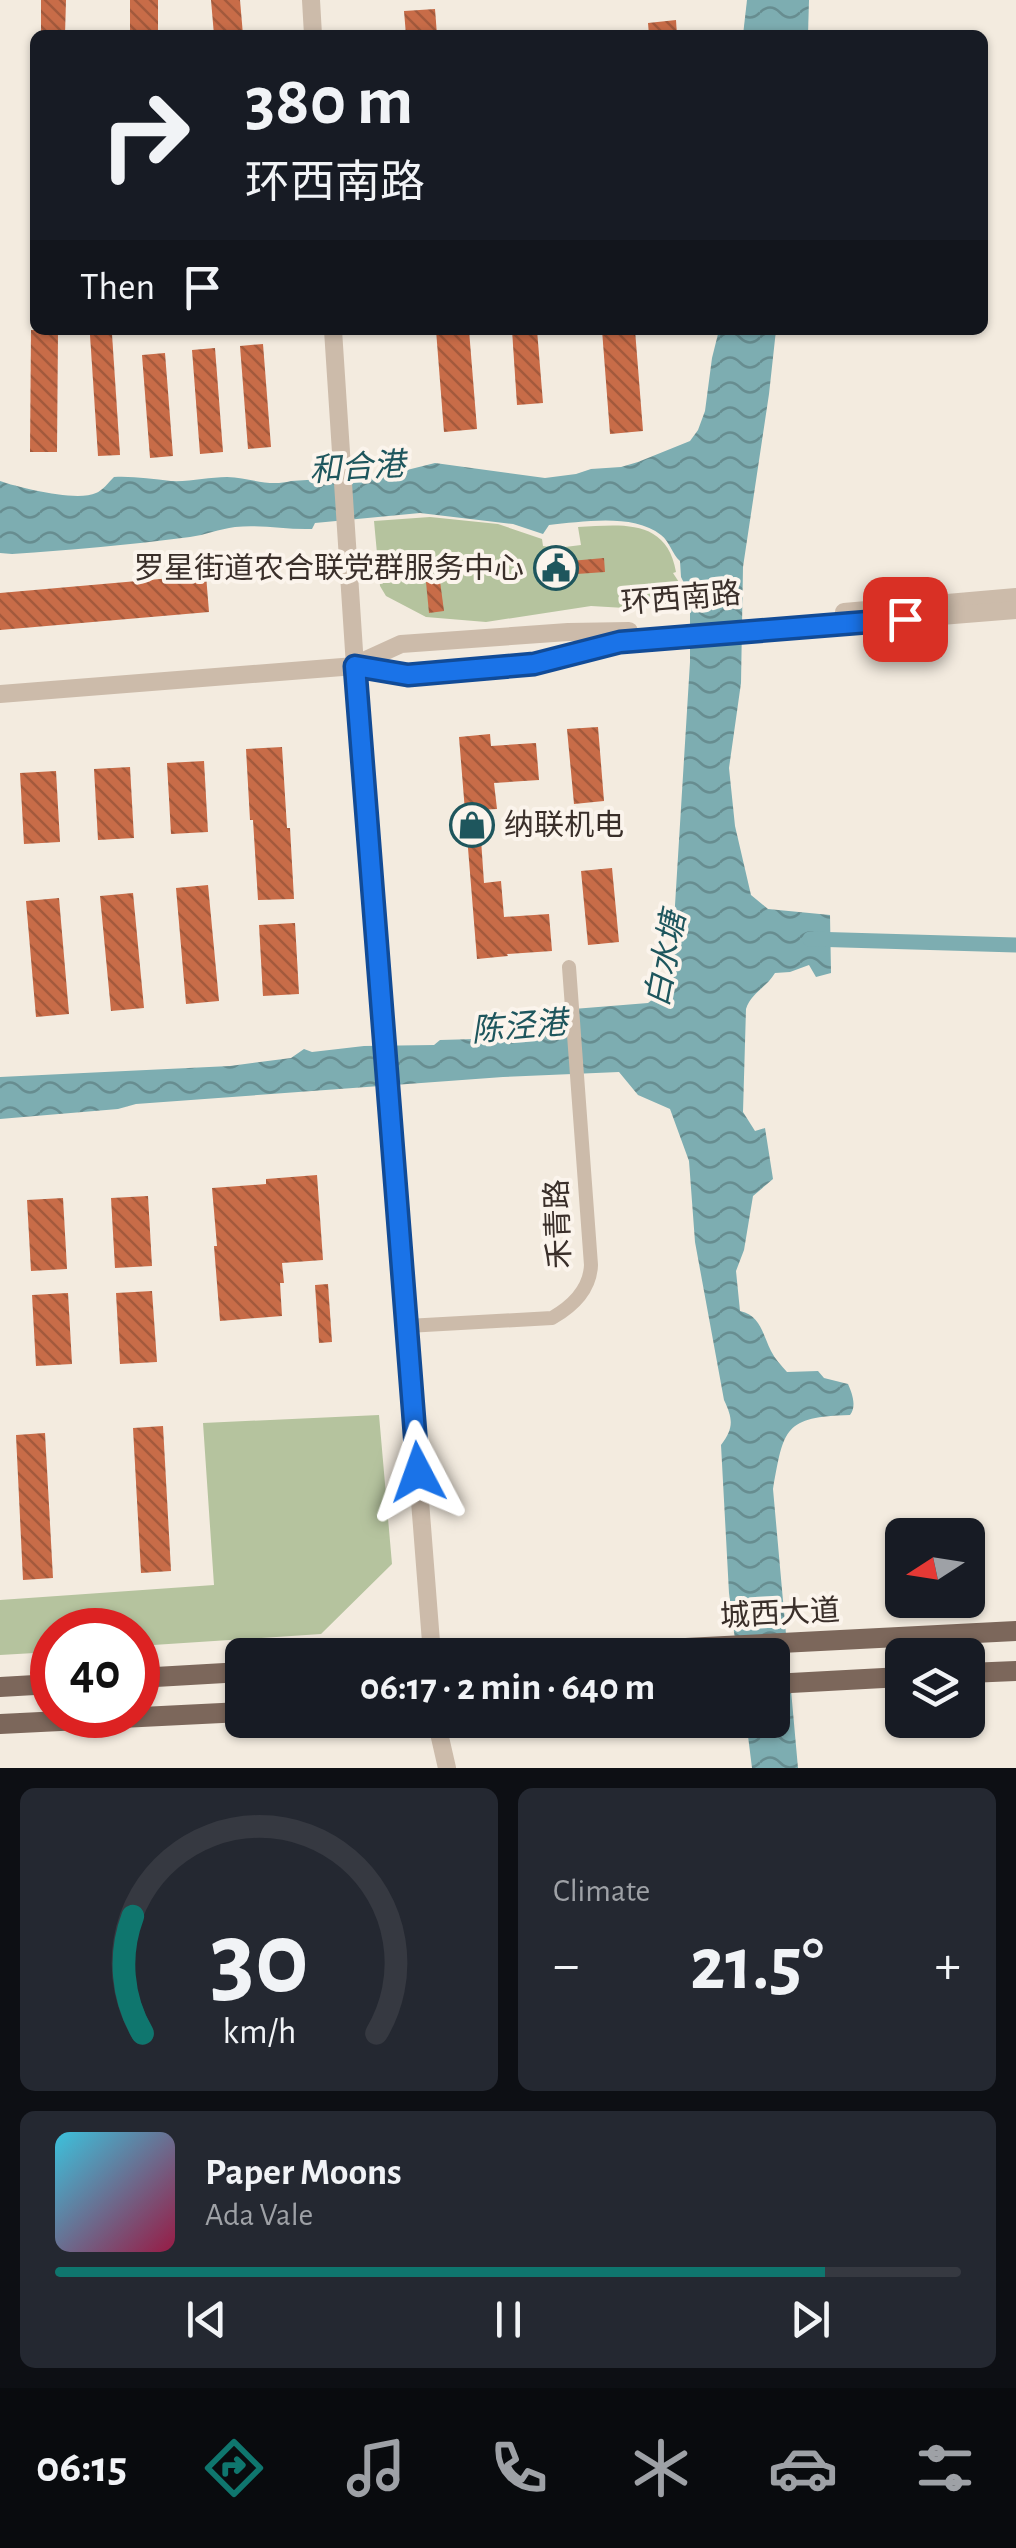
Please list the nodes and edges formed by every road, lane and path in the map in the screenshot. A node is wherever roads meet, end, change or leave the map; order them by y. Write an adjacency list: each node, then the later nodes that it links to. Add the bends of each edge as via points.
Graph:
1 (311, 0): 2 (street)
2 (313, 30)
3 (332, 335): 8 (street)
4 (1016, 597): 6 (street, 环西南路)
5 (1016, 610): 6 (street, 环西南路)
6 (794, 622): 7 (street, 环西南路)
7 (620, 637): 8 (street, 环西南路, via 534,664 408,675); 8 (street, 环西南路, via 568,632 401,644)
8 (355, 666): 9 (street, 环西南路); 11 (street)
9 (0, 694)
10 (569, 967): 11 (street, 禾青路, via 591,1274 577,1300 552,1318)
11 (407, 1326): 13 (street)
12 (1016, 1632): 14 (main road, 城西大道)
13 (431, 1638)
14 (790, 1642)
15 (1016, 1671): 16 (main road)
16 (985, 1672)
17 (225, 1673): 18 (main road)
18 (160, 1677)
19 (885, 1678): 20 (main road)
20 (790, 1683)
21 (30, 1685): 22 (main road)
22 (0, 1687)
23 (225, 1713): 24 (main road)
24 (0, 1724)
25 (440, 1738): 26 (street)
26 (447, 1768)

